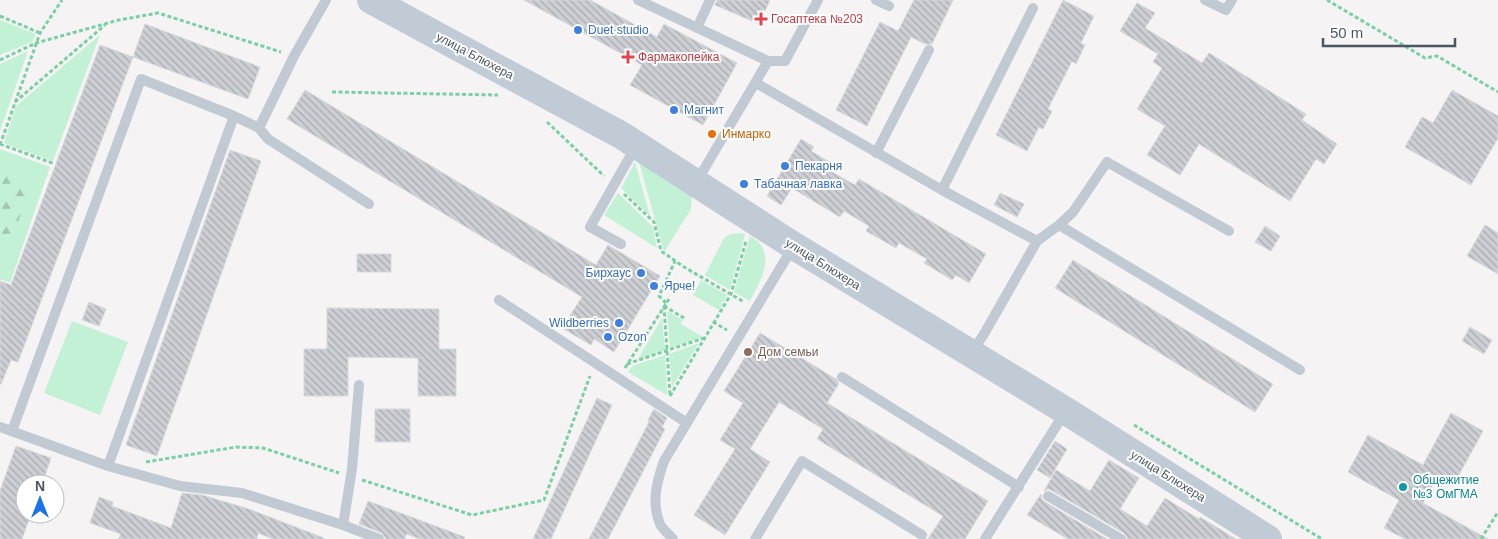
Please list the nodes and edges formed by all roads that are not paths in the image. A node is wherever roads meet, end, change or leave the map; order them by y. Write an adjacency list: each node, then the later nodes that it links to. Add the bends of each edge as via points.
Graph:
1 (326, 0): 16 (lane)
2 (371, 0): 17 (street, улица Блюхера)
3 (638, 0): 11 (lane)
4 (710, 0): 11 (lane)
5 (818, 0): 13 (lane, via 785,62)
6 (876, 0): 9 (lane)
7 (1206, 0): 8 (lane, via 1226,10)
8 (1232, 0)
9 (889, 6)
10 (1033, 8): 20 (lane)
11 (697, 28): 13 (lane)
12 (928, 50): 18 (lane)
13 (768, 62): 14 (lane)
14 (756, 82): 18 (lane); 19 (lane)
15 (234, 116): 16 (lane); 35 (lane, via 141,79); 36 (lane)
16 (259, 128): 21 (lane, via 268,139)
17 (636, 145): 19 (street, улица Блюхера); 25 (lane, via 590,227)
18 (876, 153): 20 (lane)
19 (696, 182): 26 (street, улица Блюхера)
20 (942, 190): 24 (lane)
21 (369, 204)
22 (1059, 225): 23 (lane, via 1073,212 1107,162); 24 (lane); 29 (lane)
23 (1229, 231)
24 (1037, 241): 28 (lane)
25 (621, 244)
26 (794, 246): 28 (street, улица Блюхера); 33 (lane)
27 (499, 300): 33 (lane)
28 (970, 354): 32 (street, улица Блюхера)
29 (1300, 370)
30 (842, 377): 37 (lane)
31 (359, 385): 39 (lane)
32 (1066, 411): 37 (lane); 41 (street, улица Блюхера)
33 (687, 423): 43 (lane, via 664,460 656,484 660,525)
34 (0, 427): 35 (lane)
35 (12, 431): 36 (lane)
36 (108, 466): 39 (lane, via 180,486 242,493)
37 (1019, 487): 45 (lane)
38 (1048, 496): 46 (lane)
39 (343, 525): 42 (lane)
40 (922, 534): 44 (lane, via 802,461)
41 (1260, 537)
42 (380, 539)
43 (673, 539)
44 (755, 539)
45 (985, 539)
46 (1121, 539)

